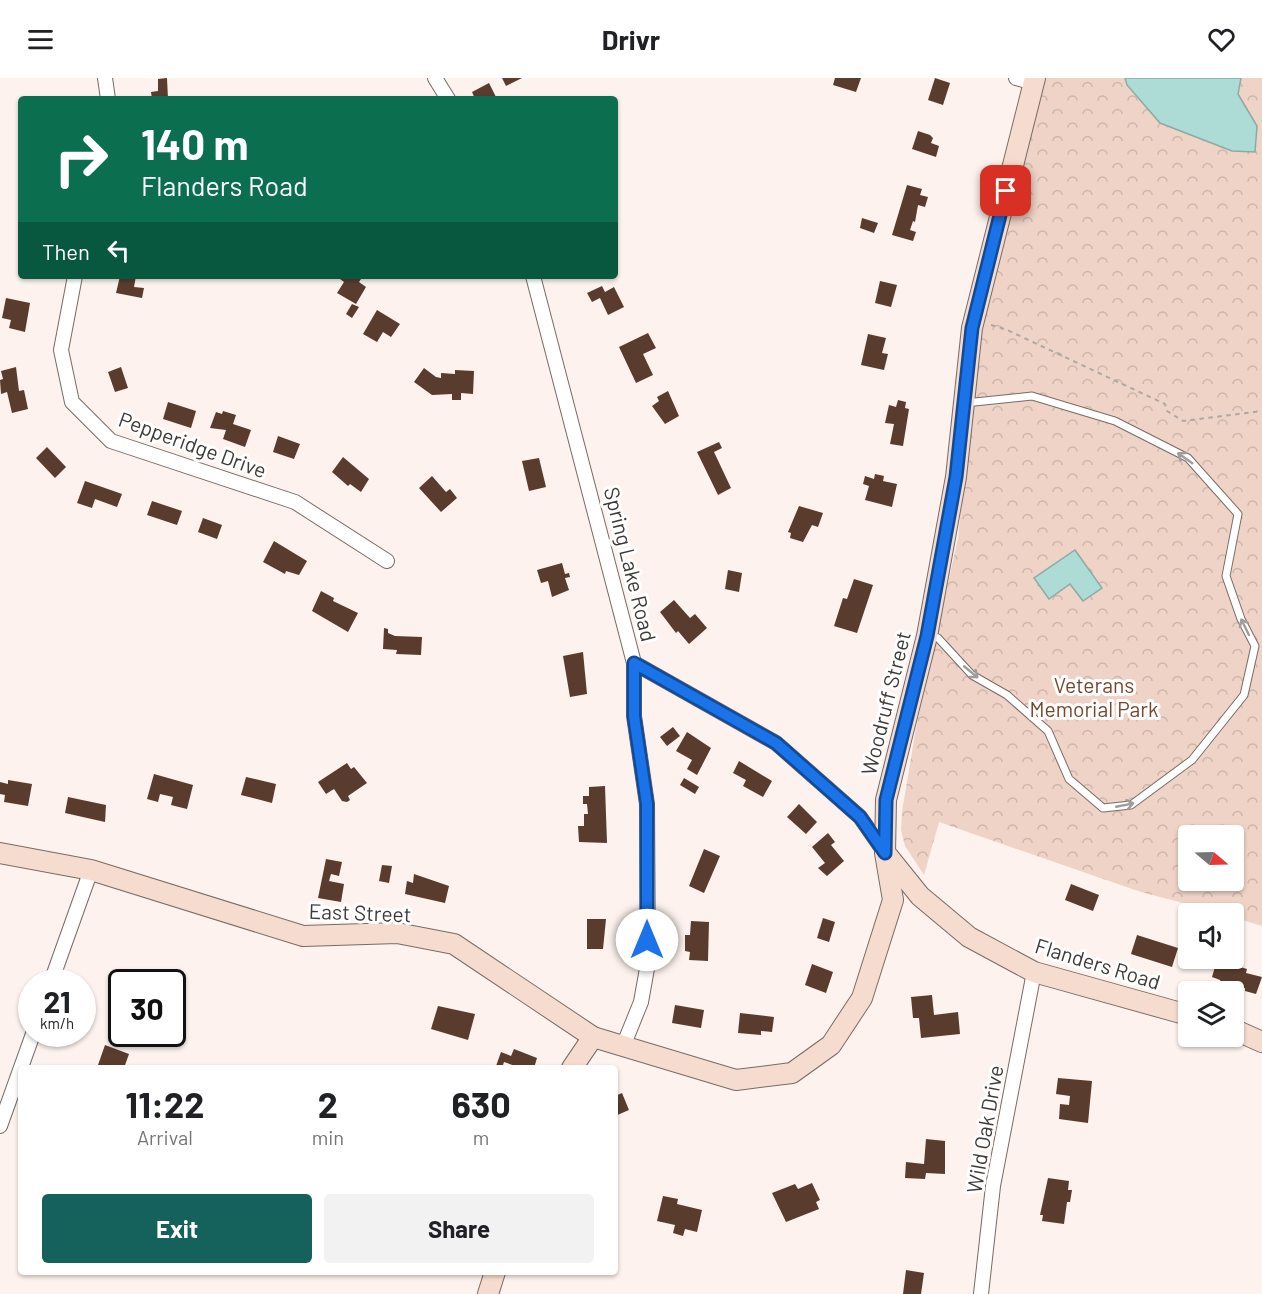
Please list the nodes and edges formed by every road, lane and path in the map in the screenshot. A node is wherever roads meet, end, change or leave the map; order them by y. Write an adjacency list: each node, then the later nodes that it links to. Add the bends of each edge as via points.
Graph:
1 (105, 78): 4 (street)
2 (435, 78): 5 (street)
3 (1028, 80): 8 (street, Woodruff Street)
4 (108, 96)
5 (446, 96)
6 (74, 279): 11 (street, Pepperidge Drive, via 61,350 72,402 111,441 294,502)
7 (534, 279): 13 (street, Spring Lake Road)
8 (974, 320): 9 (street, Woodruff Street); 10 (path, via 1005,329 1165,404 1167,411 1183,421)
9 (964, 403): 12 (street, Woodruff Street, via 956,477); 12 (lane, one-way to 9, via 938,638 972,675 1006,695 1048,731 1069,779 1103,807 1131,805 1192,760 1244,695 1255,646 1226,576 1238,514 1188,458 1116,420 1032,396)
10 (1262, 411)
11 (387, 561)
12 (927, 636): 15 (street, Woodruff Street, via 886,800)
13 (634, 663): 15 (street, Flanders Road, via 776,743 860,817); 23 (street, Spring Lake Road, via 634,716 647,804 648,963 641,1002)
14 (0, 853): 16 (street, East Street)
15 (885, 853): 18 (street, Flanders Road, via 920,896 969,937); 23 (street, Woodruff Street, via 893,900 862,998 831,1045 792,1073 736,1080)
16 (91, 870): 17 (street); 21 (street, East Street, via 303,936 397,933 454,944)
17 (56, 969)
18 (1035, 972): 19 (street, Flanders Road); 31 (street, Wild Oak Drive, via 993,1186)
19 (1178, 1012)
20 (1244, 1034): 22 (street)
21 (593, 1037): 23 (street, Woodruff Street); 26 (street)
22 (1262, 1042)
23 (624, 1044)
24 (28, 1047): 25 (street)
25 (22, 1065)
26 (574, 1065)
27 (18, 1075): 28 (street)
28 (0, 1125)
29 (494, 1275): 30 (street)
30 (488, 1294)
31 (981, 1294)

